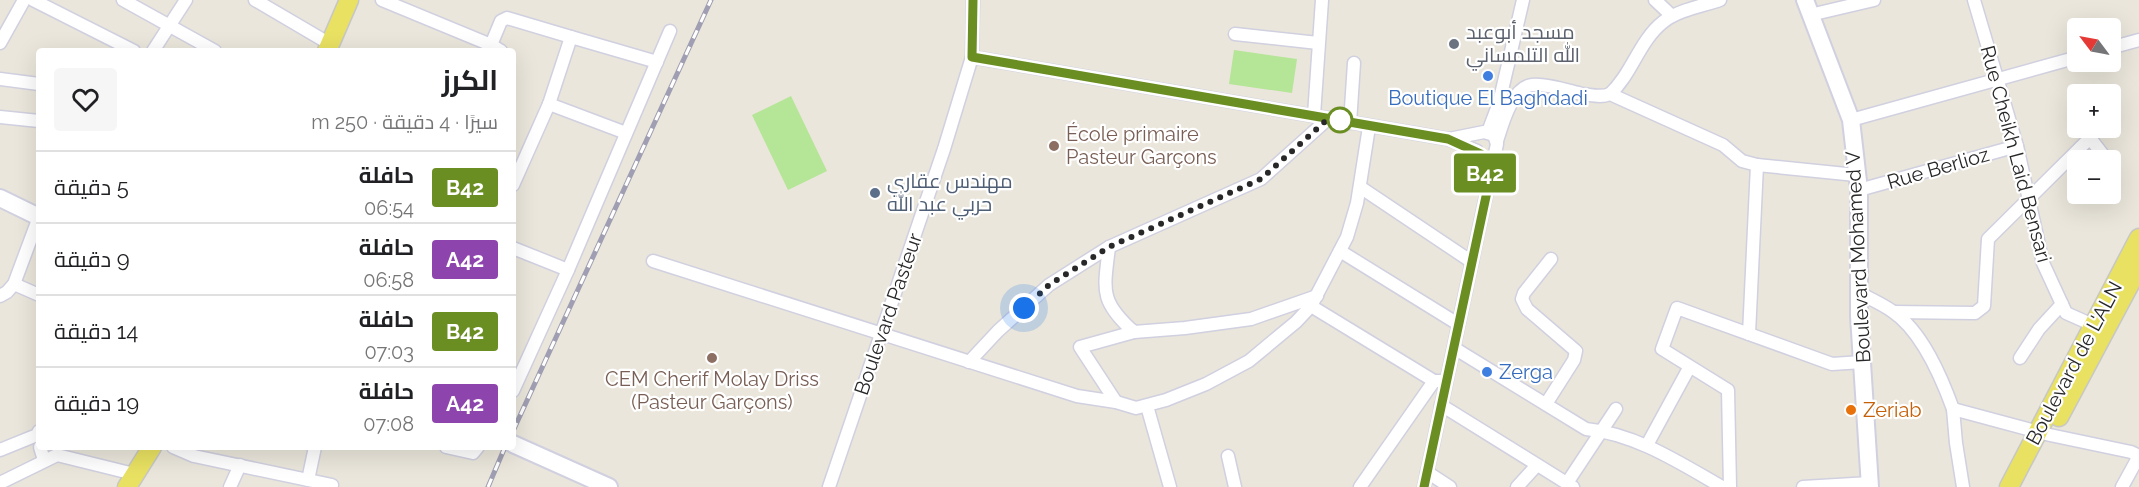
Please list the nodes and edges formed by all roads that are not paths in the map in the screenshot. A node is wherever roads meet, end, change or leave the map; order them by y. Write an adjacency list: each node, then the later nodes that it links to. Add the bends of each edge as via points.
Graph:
1 (24, 0): 22 (street)
2 (33, 0): 26 (street)
3 (123, 0): 17 (street)
4 (186, 0): 17 (street)
5 (255, 0): 25 (street)
6 (349, 0): 25 (main road)
7 (382, 0): 29 (street)
8 (973, 0): 30 (street, Boulevard Pasteur)
9 (1322, 0): 23 (street)
10 (1523, 0): 46 (street, via 1499,103)
11 (1655, 0): 16 (street)
12 (1720, 0): 16 (street)
13 (1874, 0): 15 (street)
14 (1974, 0): 35 (street, Rue Cheikh Laid Bensari)
15 (1807, 8): 42 (main road, Boulevard Mohamed V)
16 (1672, 16): 37 (street, via 1655,30)
17 (171, 25): 27 (street); 28 (street)
18 (670, 31): 32 (street)
19 (1235, 34): 23 (street)
20 (571, 37): 29 (street, via 507,18 501,21); 32 (street); 38 (street)
21 (2139, 40): 24 (street)
22 (0, 43)
23 (1318, 43): 39 (street)
24 (2121, 45)
25 (328, 47)
26 (128, 48)
27 (155, 48)
28 (210, 48)
29 (496, 48)
30 (972, 57): 39 (street); 84 (street, Boulevard Pasteur)
31 (2067, 60): 35 (street)
32 (657, 62): 47 (street)
33 (1354, 63): 44 (street)
34 (0, 79): 36 (street)
35 (1997, 80): 42 (street); 50 (street, Rue Cheikh Laid Bensari)
36 (36, 84)
37 (1610, 94): 49 (street, via 1595,96 1535,84 1523,88 1514,99); 55 (street, via 1723,145 1742,161)
38 (549, 104): 47 (street); 56 (street)
39 (1314, 115): 41 (street)
40 (0, 117): 43 (street)
41 (1329, 118): 44 (street); 65 (street, via 1261,179)
42 (1851, 120): 57 (main road, Boulevard Mohamed V)
43 (36, 121)
44 (1350, 123): 45 (street)
45 (1369, 127): 48 (street); 58 (street)
46 (1484, 132): 48 (street); 49 (street, via 1494,135); 53 (street, via 1474,141)
47 (626, 133): 72 (street)
48 (1448, 139): 53 (street)
49 (1496, 144): 53 (street, via 1492,153); 59 (street)
50 (2017, 147): 57 (street, Rue Berlioz); 61 (street, Rue Cheikh Laid Bensari)
51 (2078, 150): 52 (street, via 2090,138)
52 (2099, 150)
53 (1479, 153): 59 (street)
54 (2067, 161): 61 (street)
55 (1757, 165): 57 (street); 83 (street)
56 (516, 178)
57 (1857, 183): 75 (main road, Boulevard Mohamed V)
58 (1360, 187): 67 (street); 70 (street)
59 (1488, 187): 70 (street)
60 (0, 198): 62 (main road)
61 (2030, 199): 78 (street, Rue Cheikh Laid Bensari, via 2043,263); 79 (street, via 1988,239 1984,306 1975,313)
62 (36, 216)
63 (36, 225): 73 (street)
64 (2139, 238): 81 (main road, Boulevard de L'ALN)
65 (1109, 247): 82 (street, via 1105,289 1109,303 1116,316); 88 (street, via 1049,285)
66 (516, 249): 72 (street)
67 (1340, 251): 77 (street); 80 (street)
68 (1551, 259): 95 (street, via 1522,299 1527,309 1576,351)
69 (653, 261): 84 (street)
70 (1472, 262): 80 (street)
71 (2139, 267): 101 (main road, Boulevard de L'ALN)
72 (568, 270): 90 (street)
73 (14, 284): 74 (street); 76 (street)
74 (36, 293)
75 (1860, 293): 79 (street); 89 (main road, Boulevard Mohamed V)
76 (0, 296)
77 (1314, 301): 82 (street, via 1251,319); 92 (street); 97 (street, via 1249,361 1206,384)
78 (2062, 304): 81 (street, Rue Cheikh Laid Bensari, via 2066,313); 86 (street)
79 (1894, 312): 99 (street, via 1920,339)
80 (1458, 324): 85 (street)
81 (2092, 325): 101 (main road, Boulevard de L'ALN)
82 (1134, 332): 94 (street, via 1080,347)
83 (1749, 334): 89 (street, via 1832,364); 91 (street, via 1677,308 1662,349)
84 (880, 335): 88 (street); 126 (street, Boulevard Pasteur)
85 (1454, 348): 92 (street); 95 (street)
86 (2020, 358)
87 (516, 361): 90 (street)
88 (969, 362): 94 (street, via 1077,396)
89 (1863, 362): 122 (main road, Boulevard Mohamed V)
90 (526, 363): 93 (street)
91 (1689, 368): 103 (street); 134 (street, via 1728,390)
92 (1440, 381): 96 (street); 129 (street)
93 (516, 385)
94 (1116, 402): 97 (street, via 1136,408)
95 (1546, 404): 100 (street, via 1586,429)
96 (1441, 405): 116 (street); 117 (street)
97 (1147, 406): 127 (street)
98 (1616, 409): 100 (street)
99 (1953, 409): 101 (street); 136 (street)
100 (1603, 430): 103 (street); 123 (street)
101 (2044, 433): 113 (street); 137 (main road, Boulevard de L'ALN); 138 (main road, Boulevard de L'ALN)
102 (36, 440): 105 (street)
103 (1647, 445): 133 (street)
104 (520, 447): 125 (main road)
105 (0, 450)
106 (42, 450): 114 (street)
107 (150, 450): 119 (main road)
108 (180, 450): 115 (street)
109 (314, 450): 118 (street)
110 (460, 450): 111 (street)
111 (476, 450)
112 (1228, 456): 128 (street)
113 (2139, 456): 139 (street)
114 (44, 460): 119 (street, via 57,455); 120 (street)
115 (240, 465): 118 (street); 124 (street)
116 (1537, 465): 123 (street); 132 (street)
117 (1427, 472): 130 (street); 131 (street)
118 (308, 480): 121 (street)
119 (130, 481)
120 (0, 483)
121 (332, 485)
122 (1870, 485): 135 (street)
123 (1570, 486)
124 (230, 487)
125 (609, 487)
126 (829, 487)
127 (1170, 487)
128 (1234, 487)
129 (1360, 487)
130 (1424, 487)
131 (1450, 487)
132 (1517, 487)
133 (1722, 487)
134 (1730, 487)
135 (1803, 487)
136 (1964, 487)
137 (2008, 487)
138 (2022, 487)
139 (2122, 487)

